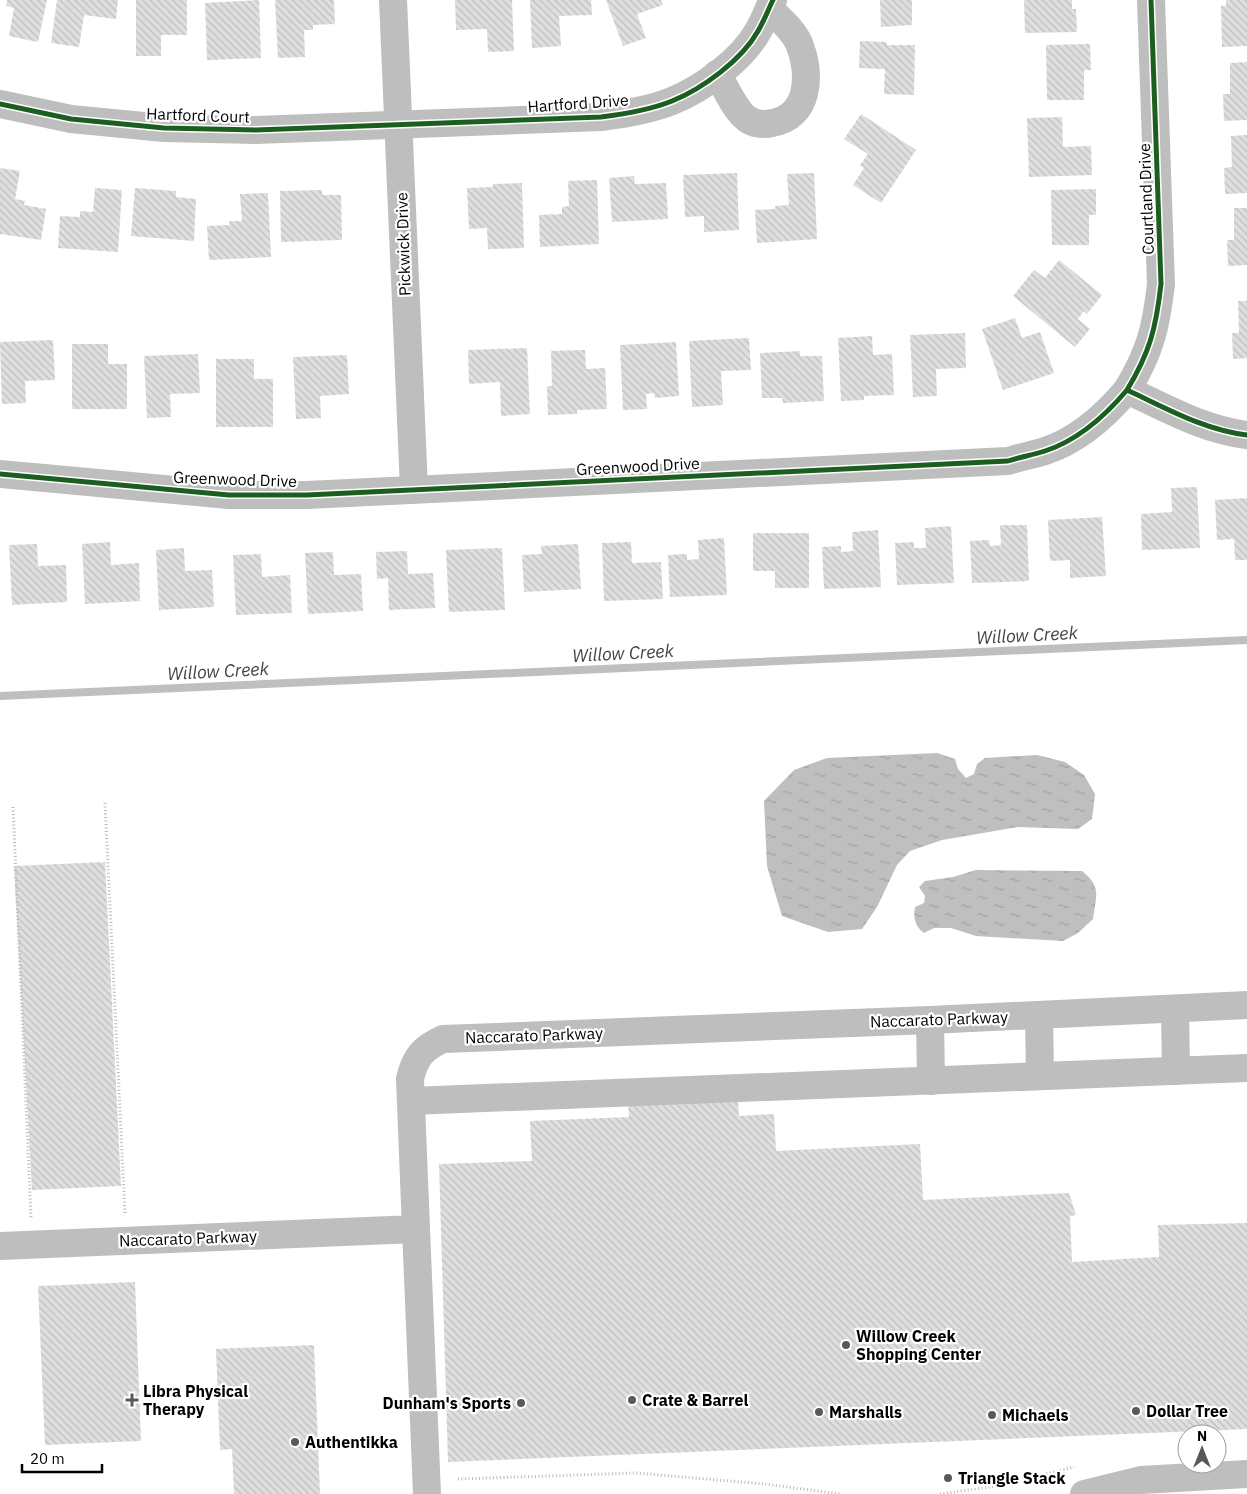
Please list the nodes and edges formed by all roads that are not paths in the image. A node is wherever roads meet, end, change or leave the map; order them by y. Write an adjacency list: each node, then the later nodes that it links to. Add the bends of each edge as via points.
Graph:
1 (393, 0): 6 (street, Pickwick Drive)
2 (1151, 0): 7 (street, Courtland Drive, via 1161,284 1158,316 1150,346)
3 (771, 4): 4 (street, Hartford Drive, via 757,33); 4 (street, via 801,47 806,83 801,105 791,116 778,122 755,123 741,113)
4 (717, 74): 6 (street, Hartford Drive, via 673,101 611,116)
5 (0, 104): 6 (street, Hartford Court, via 71,119 164,128 256,130)
6 (398, 124): 10 (street, Pickwick Drive)
7 (1128, 390): 8 (street, via 1202,425); 10 (street, Greenwood Drive, via 1108,413 1079,435 1046,451 1008,461)
8 (1247, 435)
9 (0, 474): 10 (street, Greenwood Drive, via 228,495 307,495)
10 (414, 489)
11 (1247, 1006): 12 (street, Naccarato Parkway)
12 (1175, 1009): 13 (street, Naccarato Parkway); 16 (street)
13 (1039, 1015): 14 (street, Naccarato Parkway); 17 (street)
14 (930, 1020): 18 (street); 19 (street, Naccarato Parkway, via 443,1038 431,1044 414,1064)
15 (1247, 1068): 16 (street)
16 (1176, 1071): 17 (street)
17 (1040, 1076): 18 (street)
18 (931, 1081): 19 (street)
19 (410, 1101): 20 (street, Naccarato Parkway)
20 (416, 1229): 21 (street, Naccarato Parkway); 23 (street)
21 (0, 1246)
22 (1247, 1474): 24 (street, via 1140,1480)
23 (427, 1494)
24 (1084, 1494)

